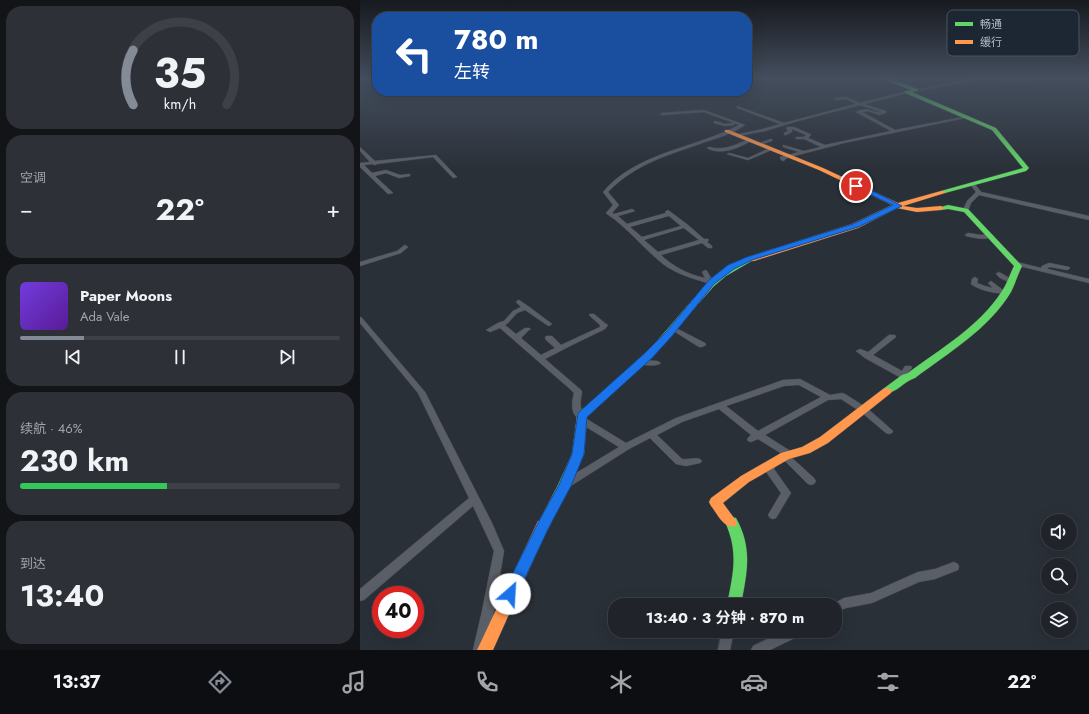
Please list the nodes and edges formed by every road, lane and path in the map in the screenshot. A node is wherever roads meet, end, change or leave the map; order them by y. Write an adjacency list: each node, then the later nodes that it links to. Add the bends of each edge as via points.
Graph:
1 (744, 108): 10 (street)
2 (844, 108): 10 (street)
3 (873, 108): 6 (street)
4 (874, 108): 6 (street, via 885,112 879,114)
5 (949, 108): 8 (street)
6 (868, 110): 15 (street, via 858,112)
7 (662, 114): 12 (street, via 704,110)
8 (968, 117): 15 (street); 35 (street, via 994,129 1026,165 1024,170)
9 (715, 122): 12 (street)
10 (784, 124): 13 (street)
11 (742, 125): 12 (street); 12 (street); 14 (street)
12 (729, 126): 14 (street); 17 (street); 41 (street, via 712,139 650,160 618,179 605,192 616,205 609,212)
13 (770, 128): 14 (street); 18 (street, via 786,134 792,127 809,135)
14 (757, 131)
15 (895, 132): 21 (street)
16 (797, 138): 18 (street)
17 (750, 140): 19 (street); 24 (street)
18 (806, 140): 21 (street)
19 (772, 145): 26 (street, via 748,158); 28 (street)
20 (785, 146): 25 (street)
21 (825, 147): 25 (street)
22 (360, 148): 29 (street)
23 (709, 148): 24 (street, via 715,151)
24 (723, 150): 27 (street, via 717,154)
25 (803, 152): 28 (street)
26 (729, 154)
27 (719, 156)
28 (785, 158): 38 (street, via 821,169)
29 (374, 162): 30 (street); 31 (street, via 377,165); 34 (street, via 434,156)
30 (360, 164): 32 (street)
31 (387, 165)
32 (372, 175): 33 (street, via 386,171 399,177); 36 (street)
33 (408, 175)
34 (455, 177)
35 (972, 184): 37 (street); 38 (street)
36 (390, 193)
37 (979, 193): 39 (street, via 969,202); 42 (street)
38 (898, 206): 39 (street, via 917,210 948,207); 61 (street, via 855,226 740,263)
39 (966, 210): 46 (street)
40 (632, 211): 41 (street)
41 (612, 216): 43 (street)
42 (1089, 218)
43 (626, 226): 44 (street, via 669,213); 47 (street)
44 (686, 226): 47 (street); 48 (street)
45 (968, 234): 46 (street)
46 (991, 236): 53 (street)
47 (641, 239): 51 (street)
48 (706, 240): 50 (street); 51 (street)
49 (405, 247): 52 (street, via 399,252)
50 (710, 247)
51 (656, 254): 61 (street, via 666,263 695,278)
52 (360, 264)
53 (1017, 264): 55 (street); 60 (street)
54 (1067, 268): 55 (street, via 1049,265 1044,267)
55 (1045, 270): 59 (street)
56 (706, 272): 61 (street)
57 (999, 274): 60 (street)
58 (975, 279): 63 (street, via 974,284 979,287)
59 (1089, 280)
60 (1011, 281): 63 (street)
61 (712, 282): 71 (street)
62 (991, 283): 63 (street)
63 (1004, 292): 83 (street, via 986,318 910,376)
64 (519, 302): 65 (street)
65 (526, 307): 68 (street); 69 (street)
66 (592, 315): 77 (street, via 600,320 603,328)
67 (360, 319): 97 (street, via 420,392)
68 (500, 324): 72 (street); 74 (street)
69 (549, 324)
70 (527, 329): 74 (street)
71 (674, 329): 76 (street); 81 (street)
72 (490, 330)
73 (892, 337): 79 (street)
74 (516, 338): 80 (street)
75 (549, 338): 77 (street)
76 (702, 345)
77 (560, 348): 80 (street)
78 (860, 352): 79 (street)
79 (868, 356): 83 (street)
80 (540, 359): 87 (street, via 578,392 576,404)
81 (642, 362): 82 (street); 87 (street)
82 (657, 363)
83 (906, 373): 86 (street)
84 (827, 397): 85 (street, via 796,381 783,383); 86 (street, via 842,396); 90 (street)
85 (722, 406): 89 (street, via 679,420); 90 (street)
86 (864, 410): 88 (street); 92 (street, via 824,440 806,450)
87 (581, 418): 91 (street); 96 (street, via 578,454)
88 (889, 431)
89 (652, 434): 91 (street); 93 (street, via 679,462)
90 (754, 437): 92 (street)
91 (626, 447): 96 (street)
92 (787, 455): 94 (street); 95 (street)
93 (696, 461)
94 (773, 464): 98 (street, via 769,469 786,493); 101 (street, via 730,489 714,502 735,528 741,551 741,574)
95 (812, 482)
96 (564, 486): 106 (street)
97 (474, 500): 100 (street); 105 (street, via 498,551)
98 (773, 515)
99 (954, 567): 102 (street, via 918,577 872,598)
100 (360, 596)
101 (736, 598)
102 (842, 604)
103 (727, 638): 107 (street)
104 (782, 638): 108 (street)
105 (479, 650)
106 (485, 650)
107 (724, 650)
108 (757, 650)

